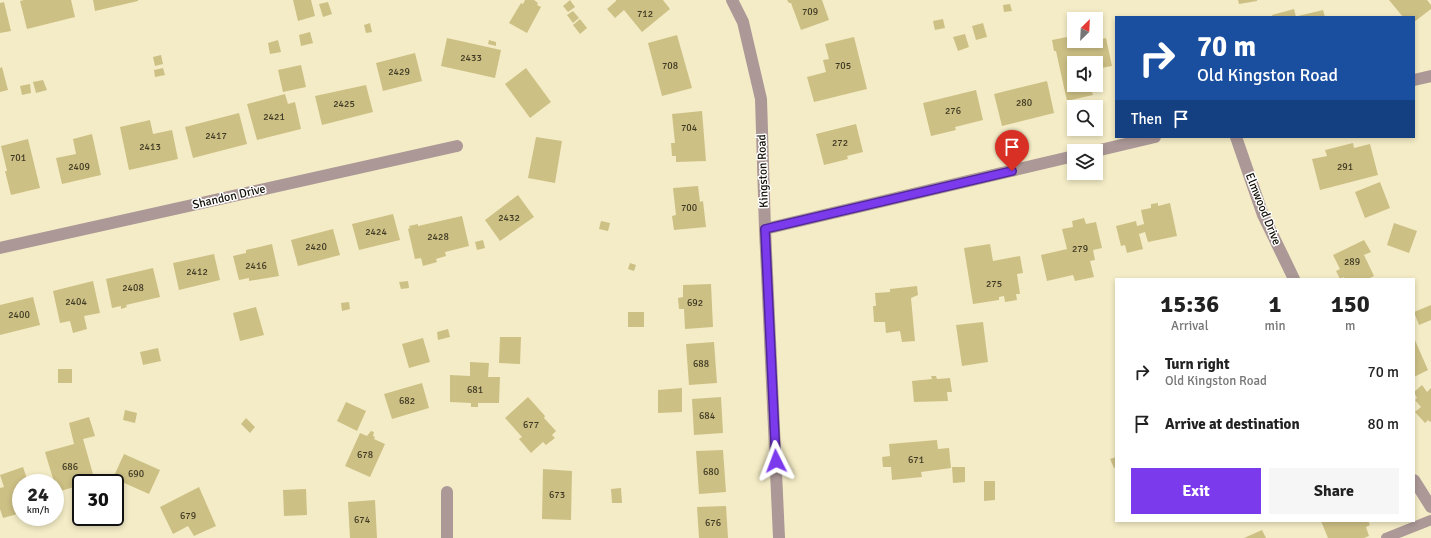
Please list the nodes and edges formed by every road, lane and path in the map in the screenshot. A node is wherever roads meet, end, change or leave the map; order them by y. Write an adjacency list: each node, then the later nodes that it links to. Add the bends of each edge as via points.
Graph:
1 (732, 0): 9 (street, Kingston Road, via 743,22 761,99)
2 (1431, 76): 3 (street)
3 (1415, 80)
4 (1151, 138): 7 (street)
5 (1236, 138): 11 (street, Elmwood Drive, via 1263,215)
6 (457, 146): 10 (street, Shandon Drive)
7 (1103, 149)
8 (1067, 158): 9 (street)
9 (765, 229): 17 (street, Kingston Road)
10 (0, 248)
11 (1294, 278)
12 (1415, 482): 14 (street)
13 (447, 492): 16 (street)
14 (1431, 507)
15 (1431, 520): 18 (lane)
16 (447, 538)
17 (780, 538)
18 (1386, 538)

